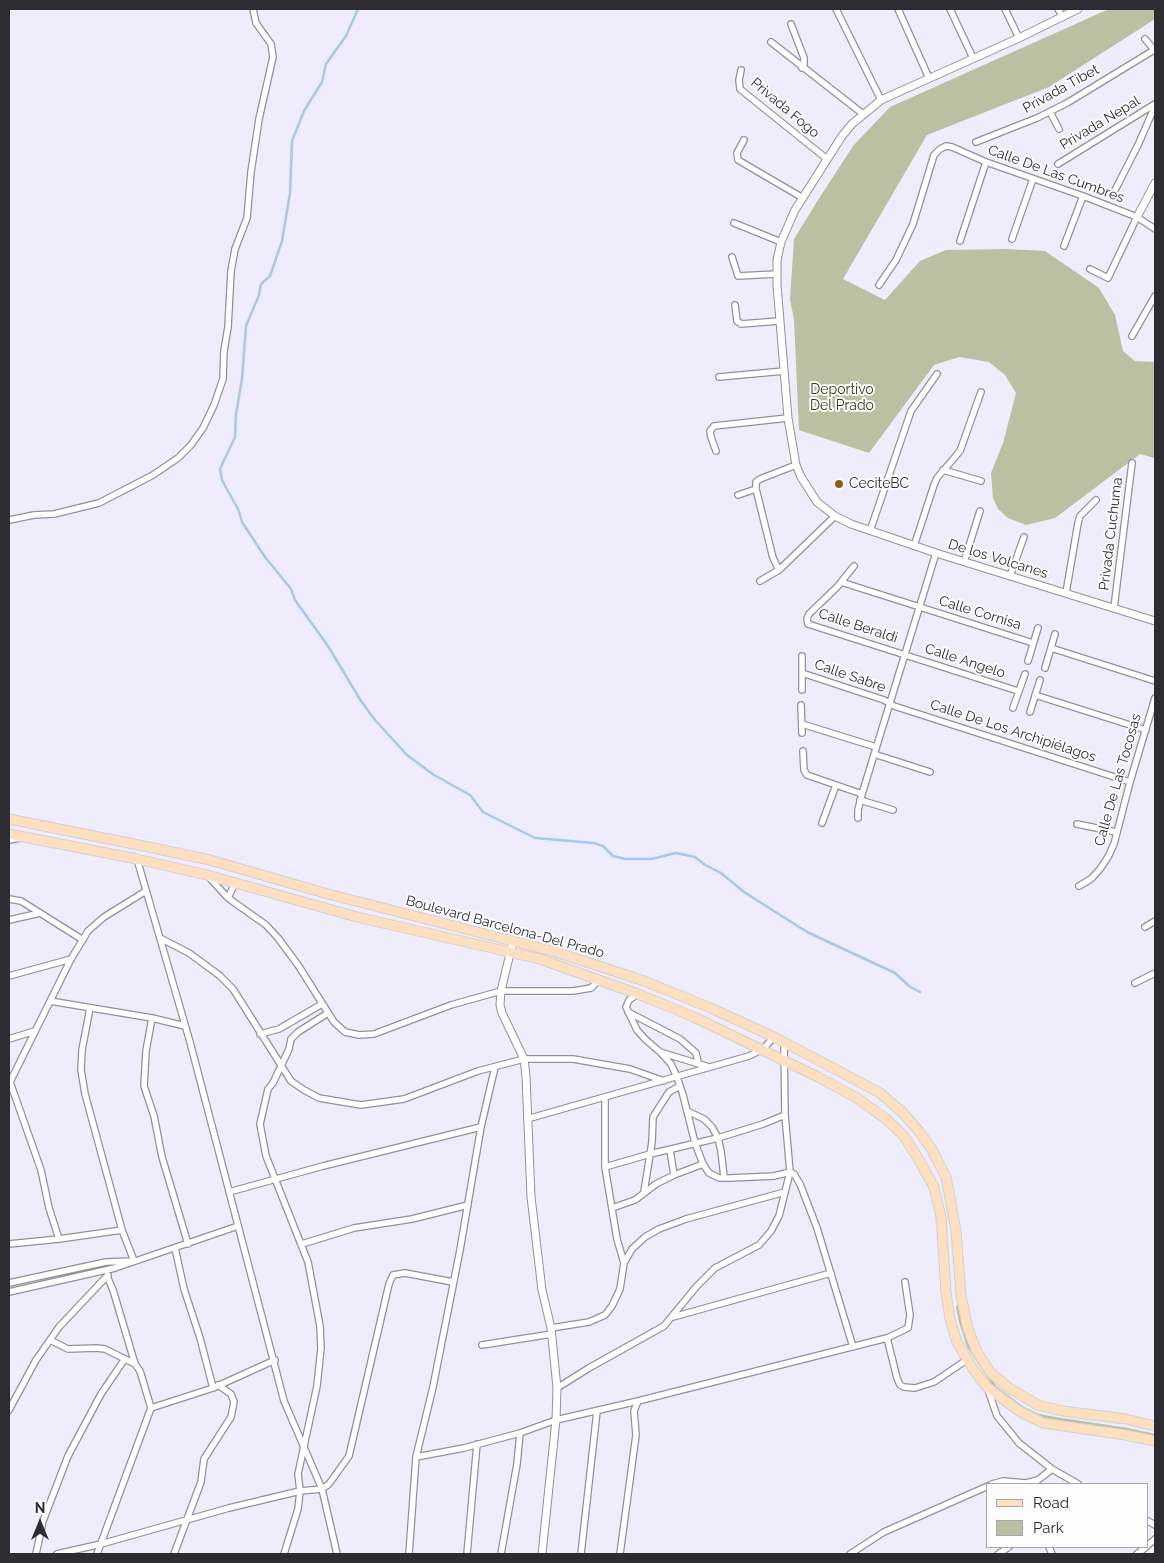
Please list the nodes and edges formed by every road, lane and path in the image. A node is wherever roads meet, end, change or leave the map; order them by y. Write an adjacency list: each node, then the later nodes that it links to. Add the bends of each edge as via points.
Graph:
1 (253, 9): 63 (street, via 256,23 271,44 273,57 258,119 247,218 231,270 223,379 214,405 191,445 153,475 99,503)
2 (836, 9): 18 (street)
3 (898, 9): 17 (street)
4 (950, 9): 14 (street)
5 (1005, 9): 10 (street)
6 (1058, 9): 8 (street)
7 (1078, 9): 8 (street, De los Volcanes)
8 (1062, 16): 10 (street, De los Volcanes)
9 (791, 24): 15 (street, via 804,58)
10 (1019, 38): 14 (street, De los Volcanes)
11 (1146, 39): 13 (street)
12 (772, 42): 15 (street)
13 (1154, 51): 20 (street, Privada Tibet)
14 (973, 58): 17 (street, De los Volcanes)
15 (802, 68): 21 (street)
16 (741, 70): 25 (street, Privada Fogo, via 740,88)
17 (929, 78): 18 (street, De los Volcanes)
18 (881, 100): 21 (street, De los Volcanes)
19 (1155, 105): 27 (street, Privada Nepal); 31 (street, Privada Nepal)
20 (1050, 112): 22 (street); 24 (street, Privada Tibet)
21 (863, 114): 25 (street, De los Volcanes, via 842,136)
22 (1059, 130)
23 (744, 140): 32 (street, via 736,153 738,160)
24 (976, 142)
25 (827, 159): 32 (street, De los Volcanes)
26 (986, 162): 28 (street, Calle De Las Cumbres); 37 (street); 43 (street, Calle De Las Cumbres, via 946,146 934,155 913,224 896,260)
27 (1058, 164)
28 (1033, 179): 30 (street, Calle De Las Cumbres); 36 (street)
29 (1155, 183): 33 (street)
30 (1082, 196): 33 (street, Calle De Las Cumbres); 39 (street)
31 (1112, 196)
32 (803, 198): 38 (street, De los Volcanes)
33 (1137, 217): 35 (street, Calle De Las Cumbres); 41 (street, via 1108,278)
34 (734, 223): 38 (street)
35 (1155, 229)
36 (1012, 239)
37 (960, 240)
38 (781, 242): 42 (street, De los Volcanes)
39 (1064, 246)
40 (732, 257): 42 (street, via 738,276)
41 (1090, 269)
42 (776, 274): 46 (street, De los Volcanes)
43 (879, 285)
44 (1155, 296): 47 (street)
45 (735, 305): 46 (street, via 739,323)
46 (779, 321): 48 (street, De los Volcanes)
47 (1132, 336)
48 (784, 371): 50 (street); 52 (street, De los Volcanes)
49 (937, 374): 64 (street, via 911,411)
50 (719, 377)
51 (981, 392): 56 (street, via 960,451)
52 (788, 418): 53 (street, via 714,426 711,437); 55 (street, De los Volcanes)
53 (716, 451)
54 (1132, 462): 76 (street, Privada Cuchuma)
55 (796, 465): 58 (street, via 760,479); 62 (street, De los Volcanes, via 807,489)
56 (943, 470): 57 (street); 66 (street, via 934,485)
57 (981, 481)
58 (756, 485): 59 (street); 70 (street, via 773,558)
59 (738, 495)
60 (1096, 500): 74 (street, via 1080,516)
61 (980, 511): 68 (street)
62 (835, 516): 64 (street, De los Volcanes); 70 (street)
63 (9, 520)
64 (870, 530): 66 (street, De los Volcanes)
65 (1024, 537): 71 (street)
66 (914, 546): 67 (street, De los Volcanes)
67 (936, 553): 68 (street, De los Volcanes); 75 (street)
68 (964, 562): 71 (street, De los Volcanes)
69 (854, 566): 73 (street)
70 (779, 570): 72 (street)
71 (1010, 576): 74 (street, De los Volcanes)
72 (760, 581)
73 (841, 582): 75 (street, Calle Cornisa); 82 (street, Calle Beraldi, via 809,614 808,624)
74 (1066, 593): 76 (street, De los Volcanes)
75 (919, 607): 80 (street, Calle Cornisa); 82 (street)
76 (1114, 608): 77 (street, De los Volcanes)
77 (1155, 621)
78 (1038, 628): 80 (street)
79 (1055, 634): 81 (street)
80 (1033, 643): 84 (street)
81 (1051, 648): 85 (street); 89 (street)
82 (904, 654): 91 (street, Calle Angelo); 94 (street)
83 (802, 656): 86 (street)
84 (1028, 661)
85 (1045, 668)
86 (802, 673): 90 (street); 94 (street, Calle Sabre)
87 (1025, 674): 91 (street)
88 (1040, 680): 92 (street)
89 (1155, 681)
90 (802, 690)
91 (1018, 691): 96 (street)
92 (1035, 695): 97 (street); 99 (street)
93 (1155, 698): 99 (street, Calle De Las Tocosas)
94 (889, 704): 102 (street); 104 (street, Calle De Los Archipiélagos)
95 (802, 705): 98 (street)
96 (1013, 708)
97 (1030, 712)
98 (802, 724): 100 (street); 102 (street)
99 (1146, 730): 104 (street, Calle De Las Tocosas)
100 (802, 733)
101 (802, 751): 105 (street, via 807,775)
102 (875, 751): 103 (street); 106 (street)
103 (930, 772)
104 (1130, 782): 113 (street, Calle De Las Tocosas)
105 (836, 785): 106 (street); 111 (street)
106 (862, 794): 107 (street)
107 (860, 800): 108 (street); 109 (street)
108 (893, 810)
109 (858, 818)
110 (9, 819): 130 (main road, Boulevard Barcelona-Del Prado, via 210,860)
111 (822, 824)
112 (1077, 824): 113 (street)
113 (1116, 832): 120 (street, Calle De Las Tocosas, via 1114,844 1100,869)
114 (9, 834): 115 (main road, Boulevard Barcelona-Del Prado)
115 (24, 837): 116 (street); 117 (main road, Boulevard Barcelona-Del Prado)
116 (9, 840)
117 (136, 859): 118 (main road, Boulevard Barcelona-Del Prado); 121 (street)
118 (207, 875): 119 (main road, Boulevard Barcelona-Del Prado); 122 (street)
119 (235, 883): 122 (street); 131 (main road, Boulevard Barcelona-Del Prado, via 357,917)
120 (1079, 886)
121 (146, 891): 128 (street); 129 (street, via 104,917)
122 (228, 898): 140 (street, via 266,925 278,938)
123 (9, 899): 124 (street, via 21,900)
124 (40, 913): 125 (street); 129 (street)
125 (9, 920)
126 (1155, 921): 127 (street)
127 (1145, 926)
128 (160, 938): 145 (street); 147 (street, via 189,953 219,975 233,989)
129 (83, 940): 132 (street)
130 (513, 941): 131 (street); 148 (main road, Boulevard Barcelona-Del Prado, via 644,981)
131 (509, 953): 135 (main road, Boulevard Barcelona-Del Prado, via 540,959); 137 (street)
132 (71, 959): 134 (street); 139 (street)
133 (1155, 973): 136 (street)
134 (9, 976)
135 (598, 980): 137 (street, via 591,988 574,991); 138 (main road, Boulevard Barcelona-Del Prado)
136 (1136, 983)
137 (501, 991): 143 (street, via 451,1005 374,1034 345,1032); 153 (street, via 502,1013)
138 (638, 994): 142 (street, via 627,1004); 151 (main road, Boulevard Barcelona-Del Prado)
139 (50, 1001): 141 (street); 146 (street)
140 (322, 1004): 143 (street); 147 (street, via 279,1029)
141 (90, 1008): 144 (street); 184 (street, via 82,1050 84,1094)
142 (628, 1012): 152 (street, via 637,1030); 155 (street, via 680,1039 696,1053)
143 (328, 1013): 156 (street, via 292,1038)
144 (152, 1018): 145 (street); 187 (street, via 144,1086)
145 (185, 1026): 178 (street)
146 (35, 1031): 149 (street); 161 (street)
147 (260, 1034): 156 (street)
148 (774, 1037): 150 (main road, Boulevard Barcelona-Del Prado); 151 (street)
149 (9, 1038)
150 (784, 1042): 154 (street); 200 (main road, Boulevard Barcelona-Del Prado, via 880,1093 902,1112 931,1148 946,1177 956,1231)
151 (763, 1049): 154 (main road, Boulevard Barcelona-Del Prado); 158 (street)
152 (660, 1052): 155 (street); 159 (street)
153 (524, 1058): 157 (street); 160 (street, via 573,1059 630,1069); 166 (street)
154 (784, 1060): 165 (street); 198 (main road, Boulevard Barcelona-Del Prado, via 857,1098 904,1136 934,1187 941,1216)
155 (698, 1062): 158 (street)
156 (281, 1066): 157 (street, via 291,1081 320,1098 361,1105 404,1099); 177 (street, via 268,1089 260,1124 266,1156)
157 (495, 1067): 167 (street)
158 (709, 1067): 159 (street)
159 (677, 1077): 160 (street); 162 (street)
160 (664, 1081): 163 (street)
161 (9, 1083): 185 (street, via 41,1170)
162 (680, 1086): 164 (street); 171 (street, via 669,1092 653,1116)
163 (605, 1097): 166 (street); 173 (street)
164 (687, 1111): 168 (street, via 709,1123); 169 (street)
165 (785, 1115): 168 (street); 174 (street)
166 (527, 1119): 202 (street, via 537,1253)
167 (481, 1127): 177 (street); 181 (street)
168 (718, 1138): 169 (street); 176 (street)
169 (695, 1143): 170 (street); 172 (street)
170 (670, 1150): 171 (street); 175 (street)
171 (650, 1154): 173 (street); 179 (street)
172 (703, 1164): 175 (street); 176 (street, via 713,1176)
173 (605, 1167): 182 (street)
174 (790, 1172): 176 (street, via 774,1176); 180 (street); 193 (street, via 806,1194)
175 (674, 1175): 179 (street)
176 (724, 1177)
177 (276, 1179): 178 (street); 188 (street)
178 (229, 1192): 183 (street)
179 (644, 1192): 182 (street, via 635,1200)
180 (785, 1192): 191 (street, via 659,1228 632,1249); 201 (street, via 779,1216 759,1245 715,1268)
181 (468, 1205): 188 (street, via 412,1219 354,1228); 195 (street)
182 (612, 1208): 191 (street)
183 (238, 1226): 187 (street); 208 (street)
184 (122, 1230): 185 (street); 190 (street)
185 (59, 1239): 186 (street)
186 (9, 1244)
187 (188, 1244): 189 (street)
188 (302, 1244): 223 (street, via 316,1299 321,1348 317,1386)
189 (174, 1248): 190 (street); 211 (street)
190 (134, 1261): 192 (street); 197 (street, via 106,1262)
191 (624, 1263): 202 (street, via 617,1298 605,1314 589,1322)
192 (115, 1268): 194 (street); 199 (street)
193 (831, 1273): 201 (street); 206 (street)
194 (107, 1276): 204 (street); 210 (street)
195 (453, 1282): 224 (street); 231 (street, via 405,1273 393,1274 349,1456 330,1484)
196 (905, 1282): 203 (street, via 910,1315 908,1328)
197 (9, 1283)
198 (946, 1292): 200 (main road); 209 (main road, Boulevard Barcelona-Del Prado, via 957,1342)
199 (9, 1293)
200 (961, 1295): 219 (main road, Boulevard Barcelona-Del Prado, via 977,1352 991,1373 1009,1388 1038,1405)
201 (673, 1316): 213 (street, via 664,1326)
202 (551, 1331): 205 (street); 213 (street)
203 (887, 1338): 206 (street); 209 (street, via 897,1378 904,1387 915,1388 934,1382)
204 (50, 1340): 207 (street, via 68,1349 105,1349); 216 (street)
205 (482, 1345)
206 (853, 1347): 214 (street)
207 (124, 1360): 210 (street); 235 (street, via 100,1394 68,1456 43,1522)
208 (275, 1360): 211 (street); 223 (street, via 284,1401)
209 (968, 1360): 212 (main road, Boulevard Barcelona-Del Prado)
210 (135, 1364): 215 (street)
211 (216, 1386): 215 (street); 233 (street, via 231,1394 234,1402 231,1417 204,1458 201,1482)
212 (987, 1386): 221 (main road, Boulevard Barcelona-Del Prado, via 1019,1411 1043,1423); 225 (street, via 997,1416 1018,1443)
213 (557, 1388): 218 (street)
214 (638, 1401): 217 (street); 246 (street, via 634,1411 636,1435)
215 (151, 1408): 234 (street)
216 (9, 1410)
217 (597, 1411): 218 (street); 245 (street)
218 (556, 1420): 220 (street); 244 (street)
219 (1155, 1426)
220 (520, 1433): 222 (street); 243 (street)
221 (1155, 1441)
222 (476, 1444): 224 (street); 242 (street)
223 (304, 1446): 231 (street); 232 (street, via 298,1474)
224 (416, 1458): 241 (street)
225 (1052, 1469): 227 (street, via 1038,1480); 229 (street)
226 (996, 1483): 228 (street)
227 (1026, 1483)
228 (1026, 1483)
229 (1076, 1483)
230 (986, 1487): 247 (street, via 884,1532)
231 (322, 1489): 232 (street); 240 (street)
232 (300, 1491): 233 (street); 239 (street)
233 (187, 1520): 234 (street); 238 (street)
234 (101, 1544): 236 (street); 237 (street)
235 (36, 1554)
236 (57, 1554)
237 (97, 1554)
238 (174, 1554)
239 (284, 1554)
240 (337, 1554)
241 (409, 1554)
242 (468, 1554)
243 (501, 1554)
244 (542, 1554)
245 (581, 1554)
246 (620, 1554)
247 (850, 1554)

